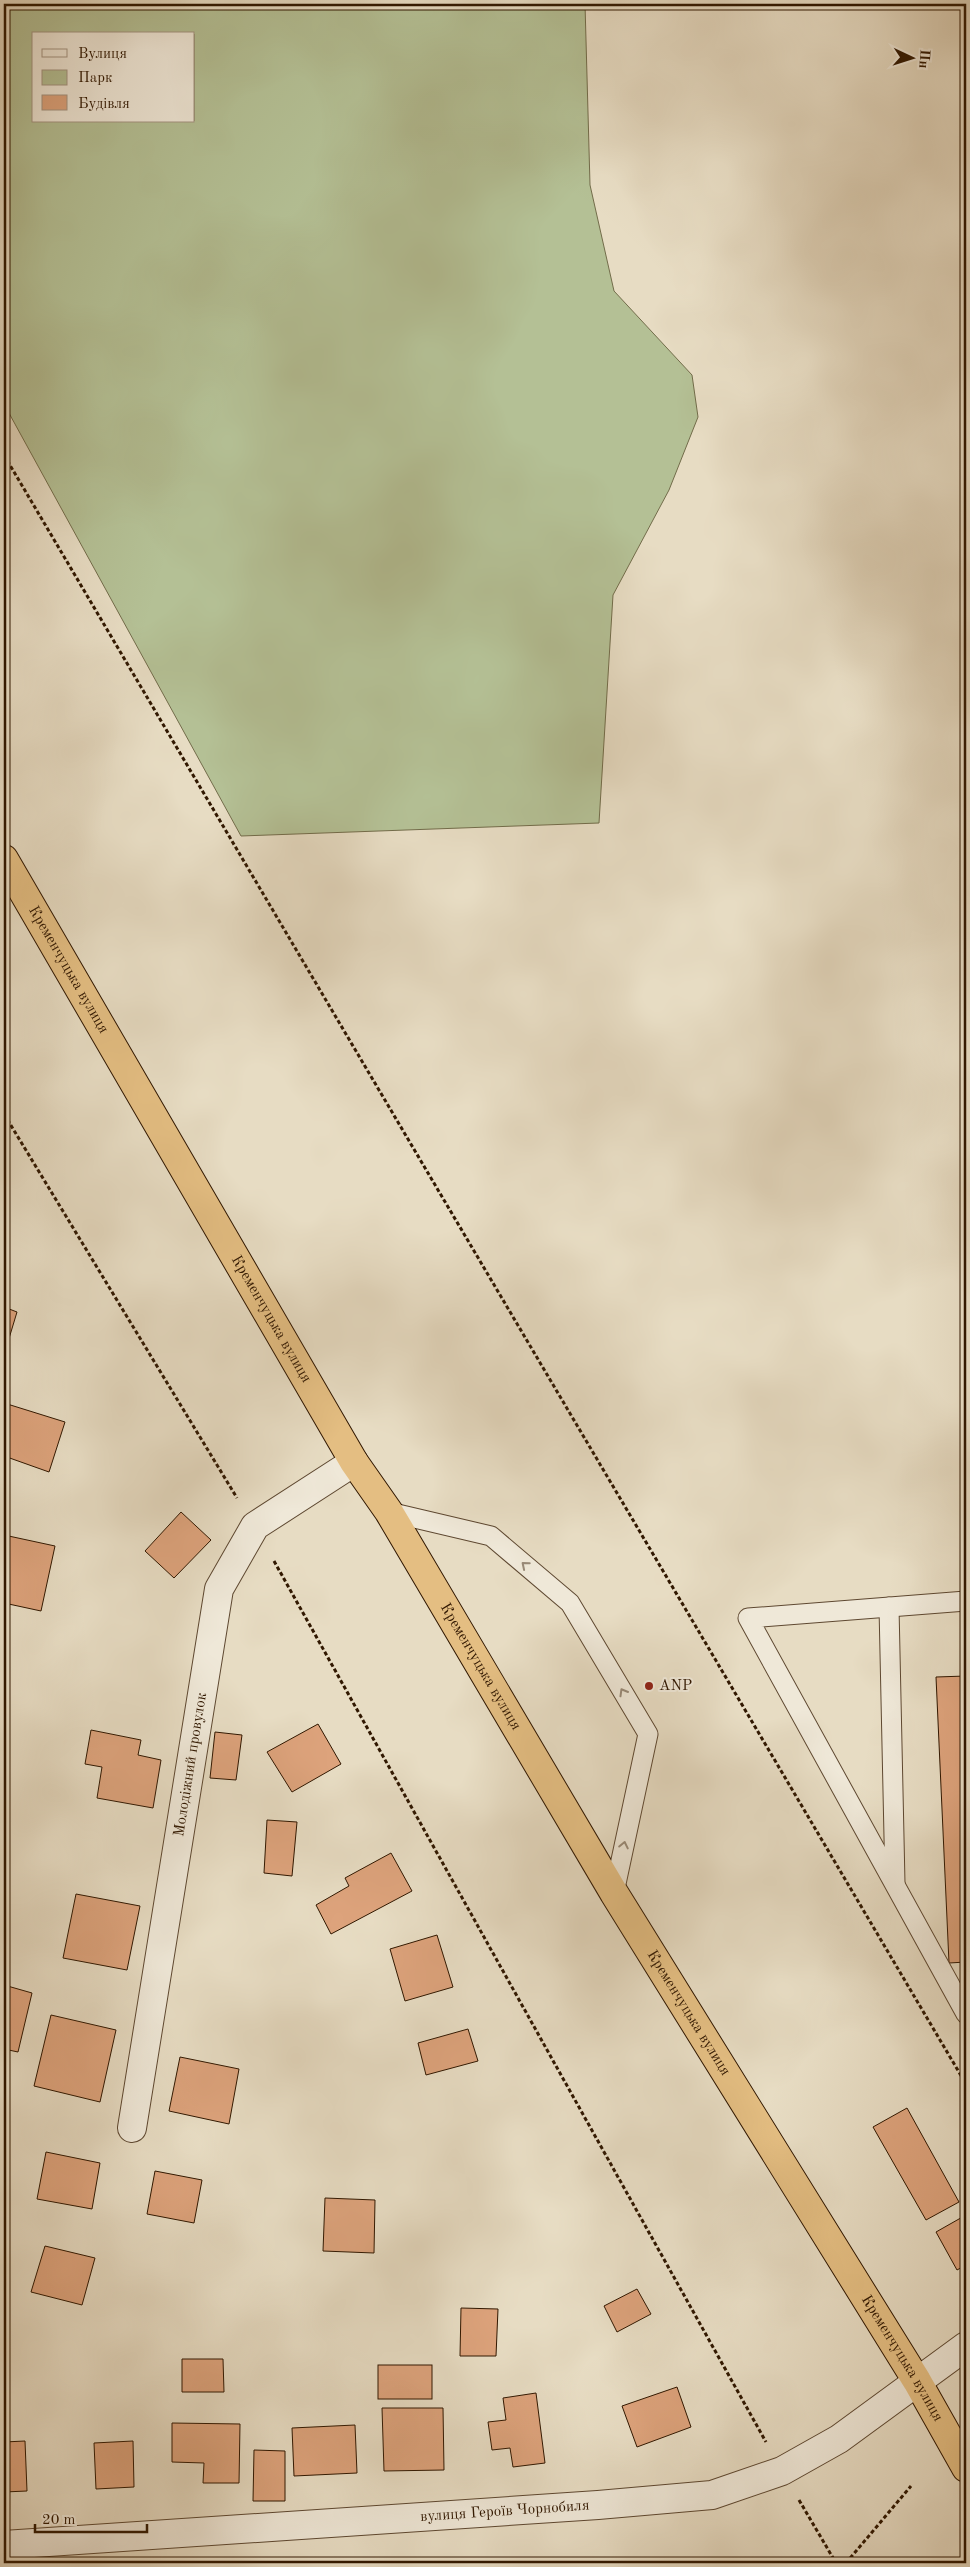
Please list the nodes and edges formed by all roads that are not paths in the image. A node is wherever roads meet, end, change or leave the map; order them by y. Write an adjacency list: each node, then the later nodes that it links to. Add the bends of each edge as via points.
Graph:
1 (4, 859): 2 (highway, Кременчуцька вулиця)
2 (354, 1462): 3 (highway, Кременчуцька вулиця); 9 (street, Молодіжний провулок, via 255,1526 219,1590)
3 (389, 1512): 7 (highway, Кременчуцька вулиця); 7 (lane, one-way to 3, via 648,1734 616,1679 570,1604 491,1536)
4 (966, 1601): 5 (lane)
5 (888, 1607): 6 (lane); 6 (lane, via 748,1618)
6 (895, 1886): 8 (lane)
7 (614, 1893): 11 (highway, Кременчуцька вулиця)
8 (966, 2014)
9 (132, 2128)
10 (966, 2346): 11 (street, вулиця Героїв Чорнобиля)
11 (917, 2382): 12 (highway, Кременчуцька вулиця); 13 (street, вулиця Героїв Чорнобиля, via 839,2439 782,2471 712,2495)
12 (966, 2468)
13 (4, 2545)

